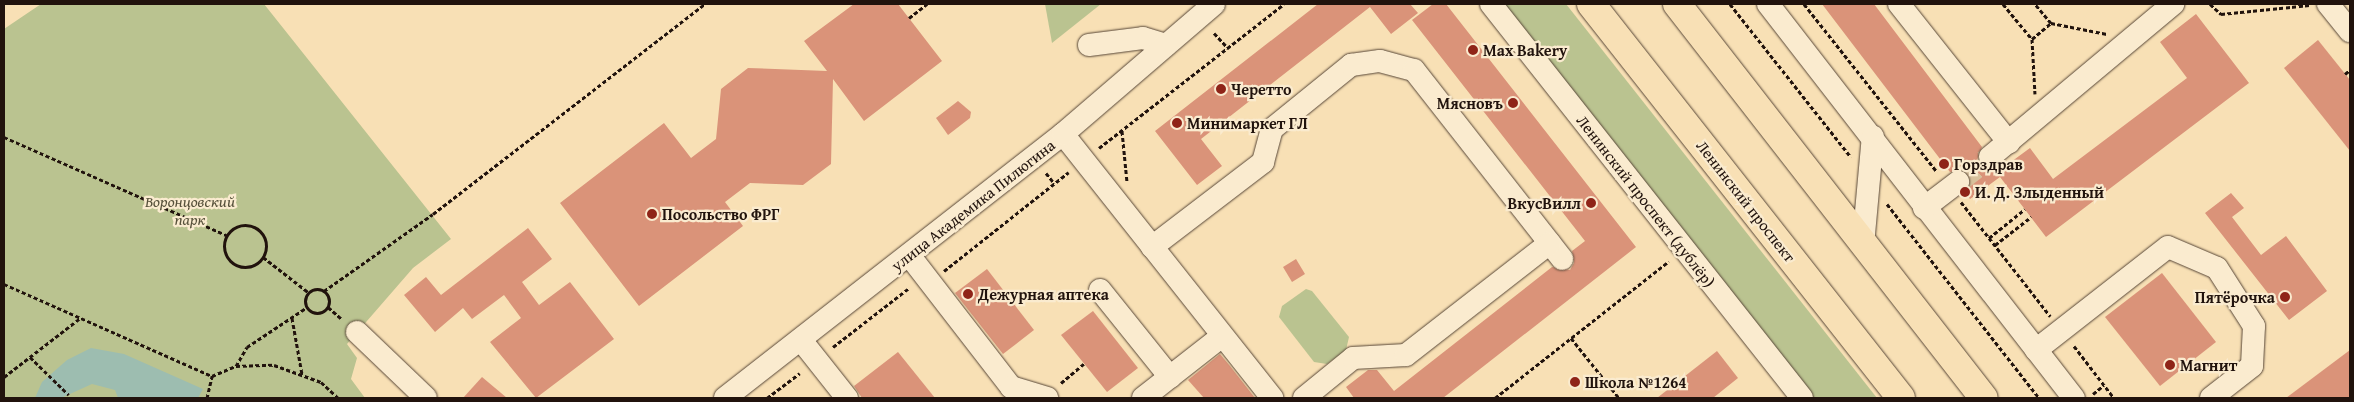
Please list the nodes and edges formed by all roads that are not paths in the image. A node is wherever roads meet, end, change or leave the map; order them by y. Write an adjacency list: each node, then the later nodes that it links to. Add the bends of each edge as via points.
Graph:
1 (1214, 4): 10 (street, улица Академика Пилюгина)
2 (1491, 4): 34 (street, Ленинский проспект (дублёр))
3 (1591, 4): 35 (main road, Ленинский проспект)
4 (1677, 4): 18 (main road)
5 (1768, 4): 13 (street)
6 (1899, 4): 14 (street)
7 (2173, 4): 14 (street)
8 (2322, 4): 9 (street)
9 (2350, 32)
10 (1166, 44): 11 (street, via 1143,38); 12 (street, улица Академика Пилюгина)
11 (1089, 45)
12 (1063, 134): 19 (street); 20 (street, улица Академика Пилюгина)
13 (1872, 136): 17 (street); 18 (street)
14 (2008, 143): 15 (street)
15 (1990, 158)
16 (1958, 182): 17 (street)
17 (1924, 208): 25 (street)
18 (1863, 245): 36 (main road)
19 (1152, 247): 23 (street); 33 (street, via 1263,162 1272,129 1351,65 1380,61 1414,70 1556,251 1406,355 1353,358)
20 (909, 255): 24 (street, улица Академика Пилюгина); 27 (street, via 1011,387)
21 (1100, 290): 26 (street)
22 (357, 332): 28 (street)
23 (1222, 336): 26 (street); 32 (street)
24 (801, 340): 29 (street, улица Академика Пилюгина); 30 (street)
25 (2036, 350): 37 (street); 38 (street, via 2168,247 2217,268 2254,326 2252,366)
26 (1170, 377): 31 (street)
27 (1046, 397)
28 (426, 398)
29 (725, 398)
30 (847, 398)
31 (1143, 398)
32 (1272, 398)
33 (1304, 398)
34 (1802, 398)
35 (1901, 398)
36 (1984, 398)
37 (2074, 398)
38 (2211, 398)

